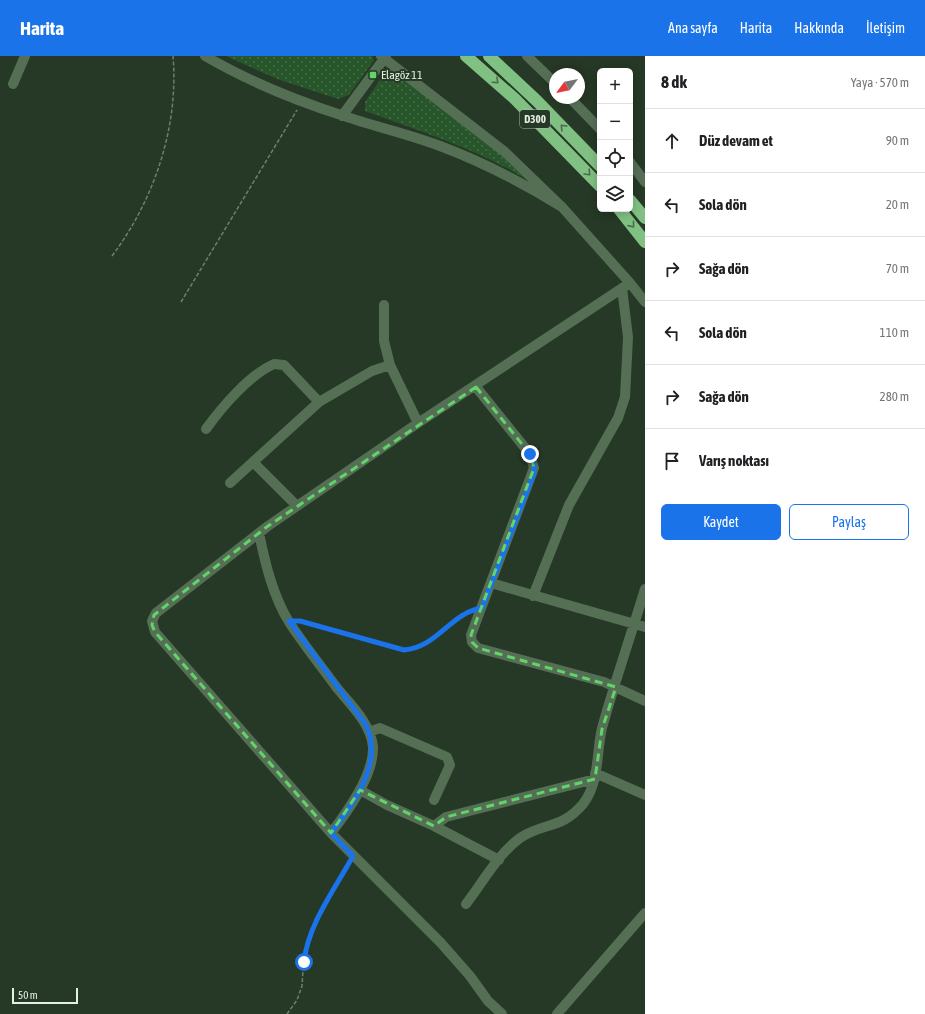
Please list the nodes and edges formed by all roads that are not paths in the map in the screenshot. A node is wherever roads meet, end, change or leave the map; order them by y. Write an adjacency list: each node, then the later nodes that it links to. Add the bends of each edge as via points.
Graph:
1 (25, 56): 8 (street)
2 (205, 56): 10 (street, via 236,73)
3 (466, 56): 15 (highway, D300, one-way to 15, via 515,99)
4 (489, 56): 12 (highway, D300, one-way to 4)
5 (527, 56): 7 (street)
6 (384, 57): 10 (street); 17 (street, via 505,152)
7 (549, 77)
8 (13, 84)
9 (576, 104): 11 (street)
10 (342, 116): 17 (street, via 458,153 511,178)
11 (597, 126)
12 (597, 163)
13 (633, 166): 14 (street)
14 (645, 182)
15 (597, 183)
16 (633, 204): 19 (highway)
17 (562, 207): 21 (street)
18 (621, 212): 20 (highway, one-way to 20)
19 (645, 218)
20 (645, 242)
21 (626, 286): 22 (street); 25 (street); 35 (street, via 628,337 623,405 569,505)
22 (645, 302)
23 (384, 305): 24 (street, via 384,341)
24 (390, 365): 26 (street, via 372,371); 27 (street)
25 (476, 387): 27 (street); 33 (street, via 530,454 534,468)
26 (319, 402): 28 (street, via 284,365 274,364 231,398); 29 (street)
27 (418, 423): 31 (street)
28 (206, 429)
29 (253, 462): 30 (street); 31 (street)
30 (230, 483)
31 (297, 506): 32 (street)
32 (259, 533): 40 (street, via 269,575 289,621); 46 (street, via 156,613 152,618 152,625 155,632)
33 (491, 583): 35 (street); 38 (street, via 471,636 475,647)
34 (645, 588): 36 (street)
35 (533, 596): 36 (street)
36 (634, 625): 37 (street); 38 (street)
37 (645, 627)
38 (616, 687): 39 (street); 41 (street, via 602,730)
39 (645, 701)
40 (369, 732): 42 (street, via 372,759); 44 (street, via 380,728 447,757 450,765)
41 (595, 776): 43 (street); 45 (street, via 446,817); 47 (street, via 588,797 570,816 559,824 525,836 512,844)
42 (360, 790): 45 (street); 46 (street)
43 (645, 794)
44 (434, 800)
45 (434, 826): 47 (street)
46 (331, 833): 50 (street, via 441,943 488,1001)
47 (499, 860): 48 (street)
48 (466, 904)
49 (645, 913): 51 (street)
50 (502, 1014)
51 (557, 1014)

